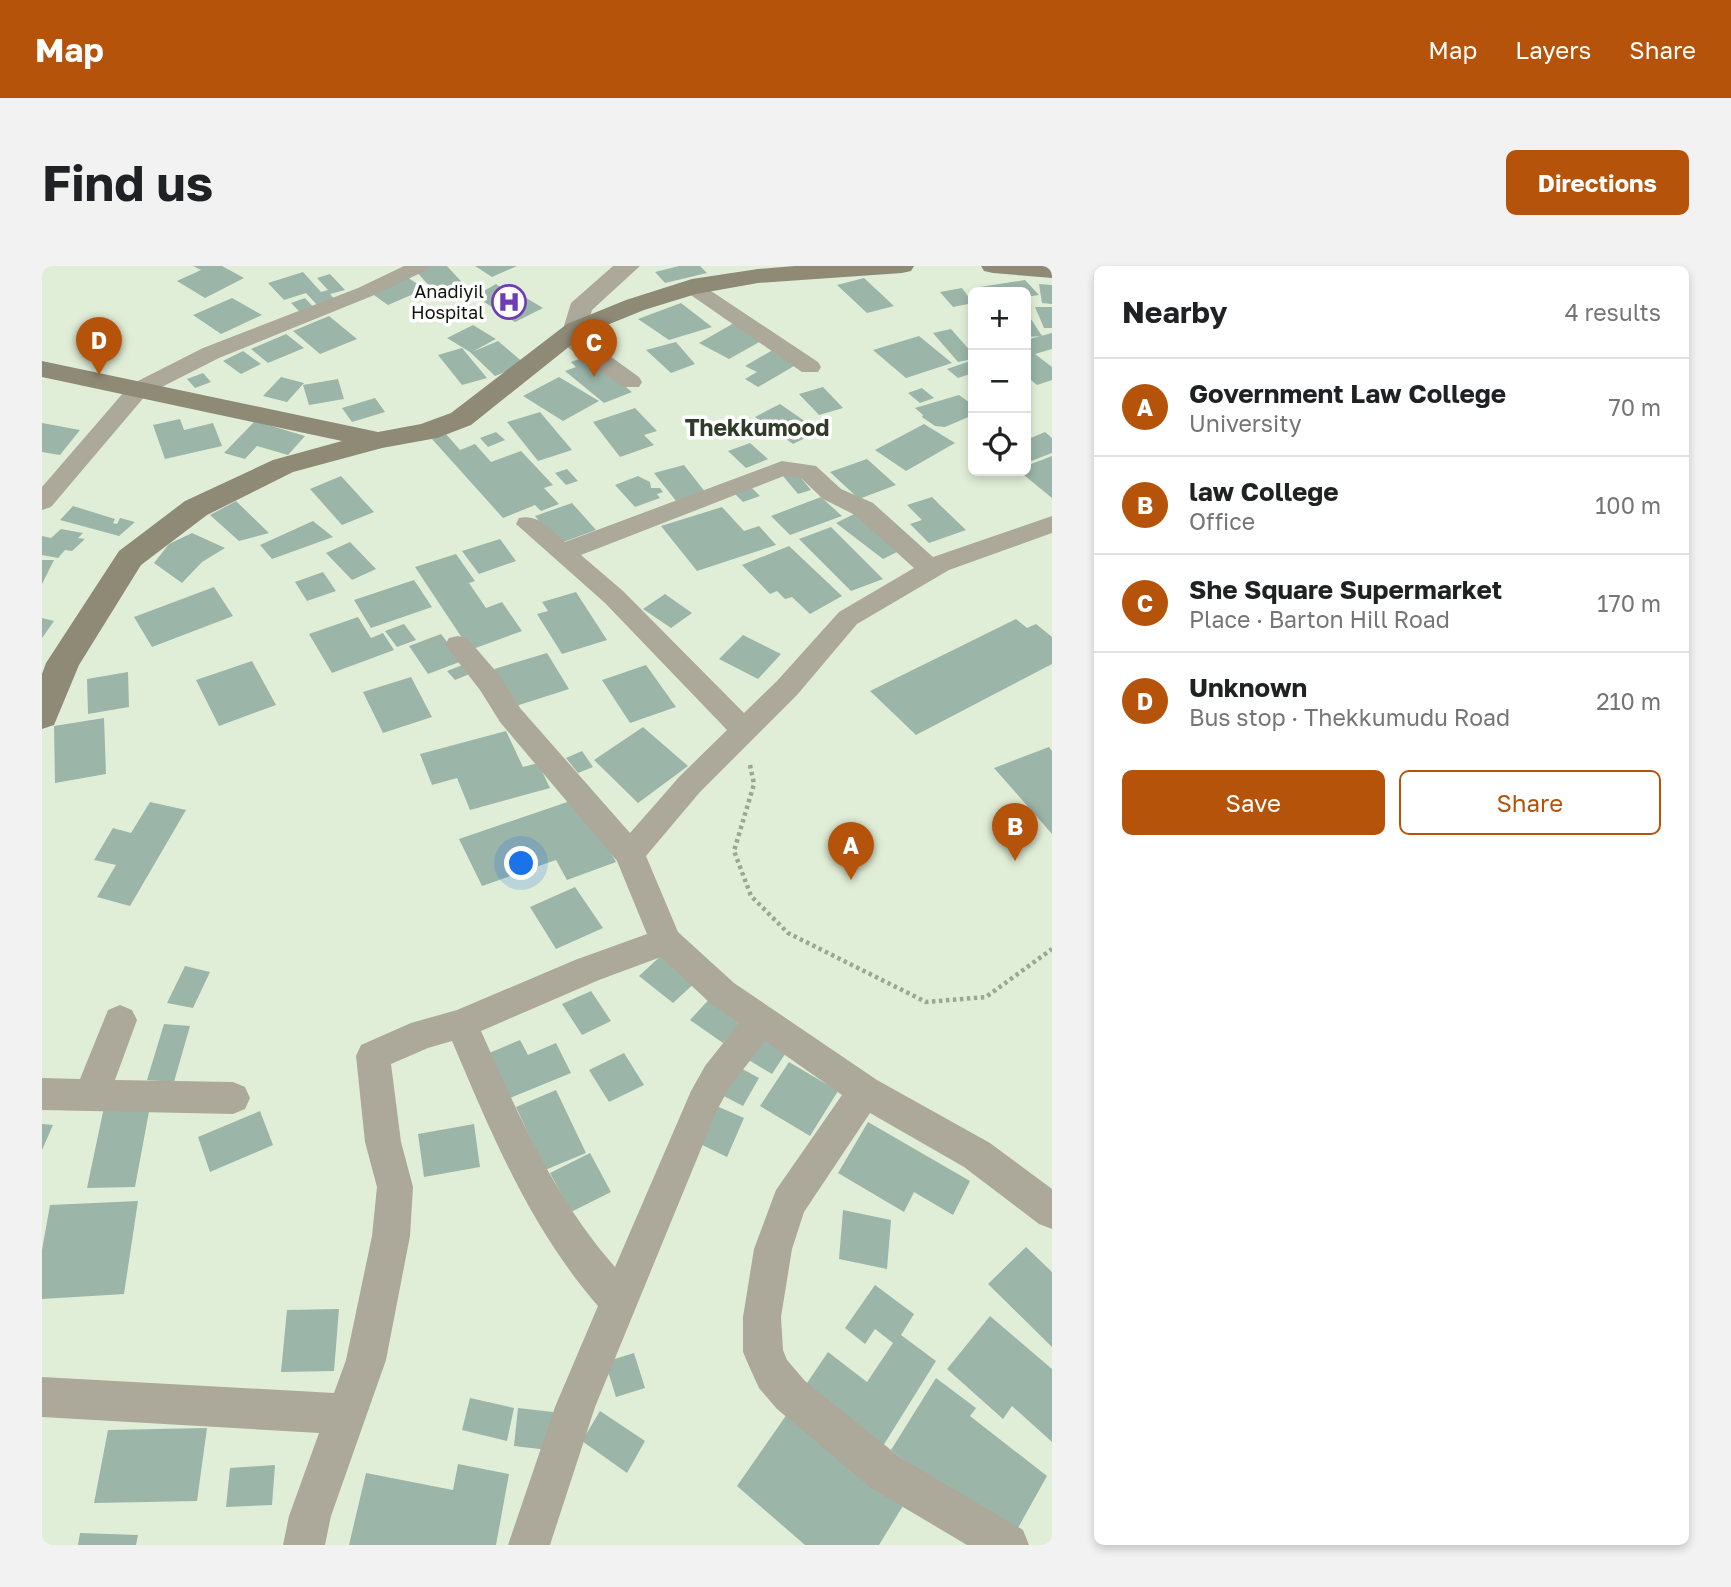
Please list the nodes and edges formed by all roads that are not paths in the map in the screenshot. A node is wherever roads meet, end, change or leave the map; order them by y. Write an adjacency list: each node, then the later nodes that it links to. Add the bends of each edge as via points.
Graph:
1 (420, 266): 11 (street, via 211,353)
2 (628, 266): 7 (street, via 580,308)
3 (902, 266): 6 (main road, via 758,276)
4 (995, 266): 5 (main road)
5 (1052, 271)
6 (692, 286): 7 (main road); 8 (street)
7 (571, 332): 10 (street); 12 (main road, via 461,419 426,432)
8 (810, 367)
9 (42, 369): 11 (main road)
10 (631, 382)
11 (138, 390): 12 (main road); 13 (street)
12 (380, 440): 19 (main road, via 283,466 196,508 130,558 63,663)
13 (42, 502)
14 (528, 524): 16 (street)
15 (1052, 524): 17 (street)
16 (562, 553): 17 (street, via 782,468 807,471 832,494 864,509); 20 (street, via 614,597)
17 (931, 569): 20 (street, via 848,618)
18 (458, 645): 21 (street, via 510,715)
19 (42, 716)
20 (744, 730): 21 (street)
21 (630, 854): 22 (street)
22 (666, 941): 24 (street); 25 (street)
23 (120, 1020): 28 (street)
24 (760, 1021): 26 (street); 31 (street, via 703,1102)
25 (461, 1024): 31 (street, via 542,1197 577,1252); 33 (street, via 423,1034 373,1056 383,1142 395,1187 391,1236 366,1360)
26 (864, 1091): 30 (street, via 977,1155); 36 (street, via 789,1203 772,1249 762,1317 763,1352 773,1374 791,1395 845,1442 886,1473)
27 (42, 1094): 28 (street)
28 (92, 1094): 29 (street)
29 (233, 1098)
30 (1052, 1211)
31 (619, 1301): 35 (street, via 575,1407)
32 (42, 1397): 33 (street)
33 (346, 1414): 34 (street)
34 (304, 1545)
35 (529, 1545)
36 (1007, 1545)

